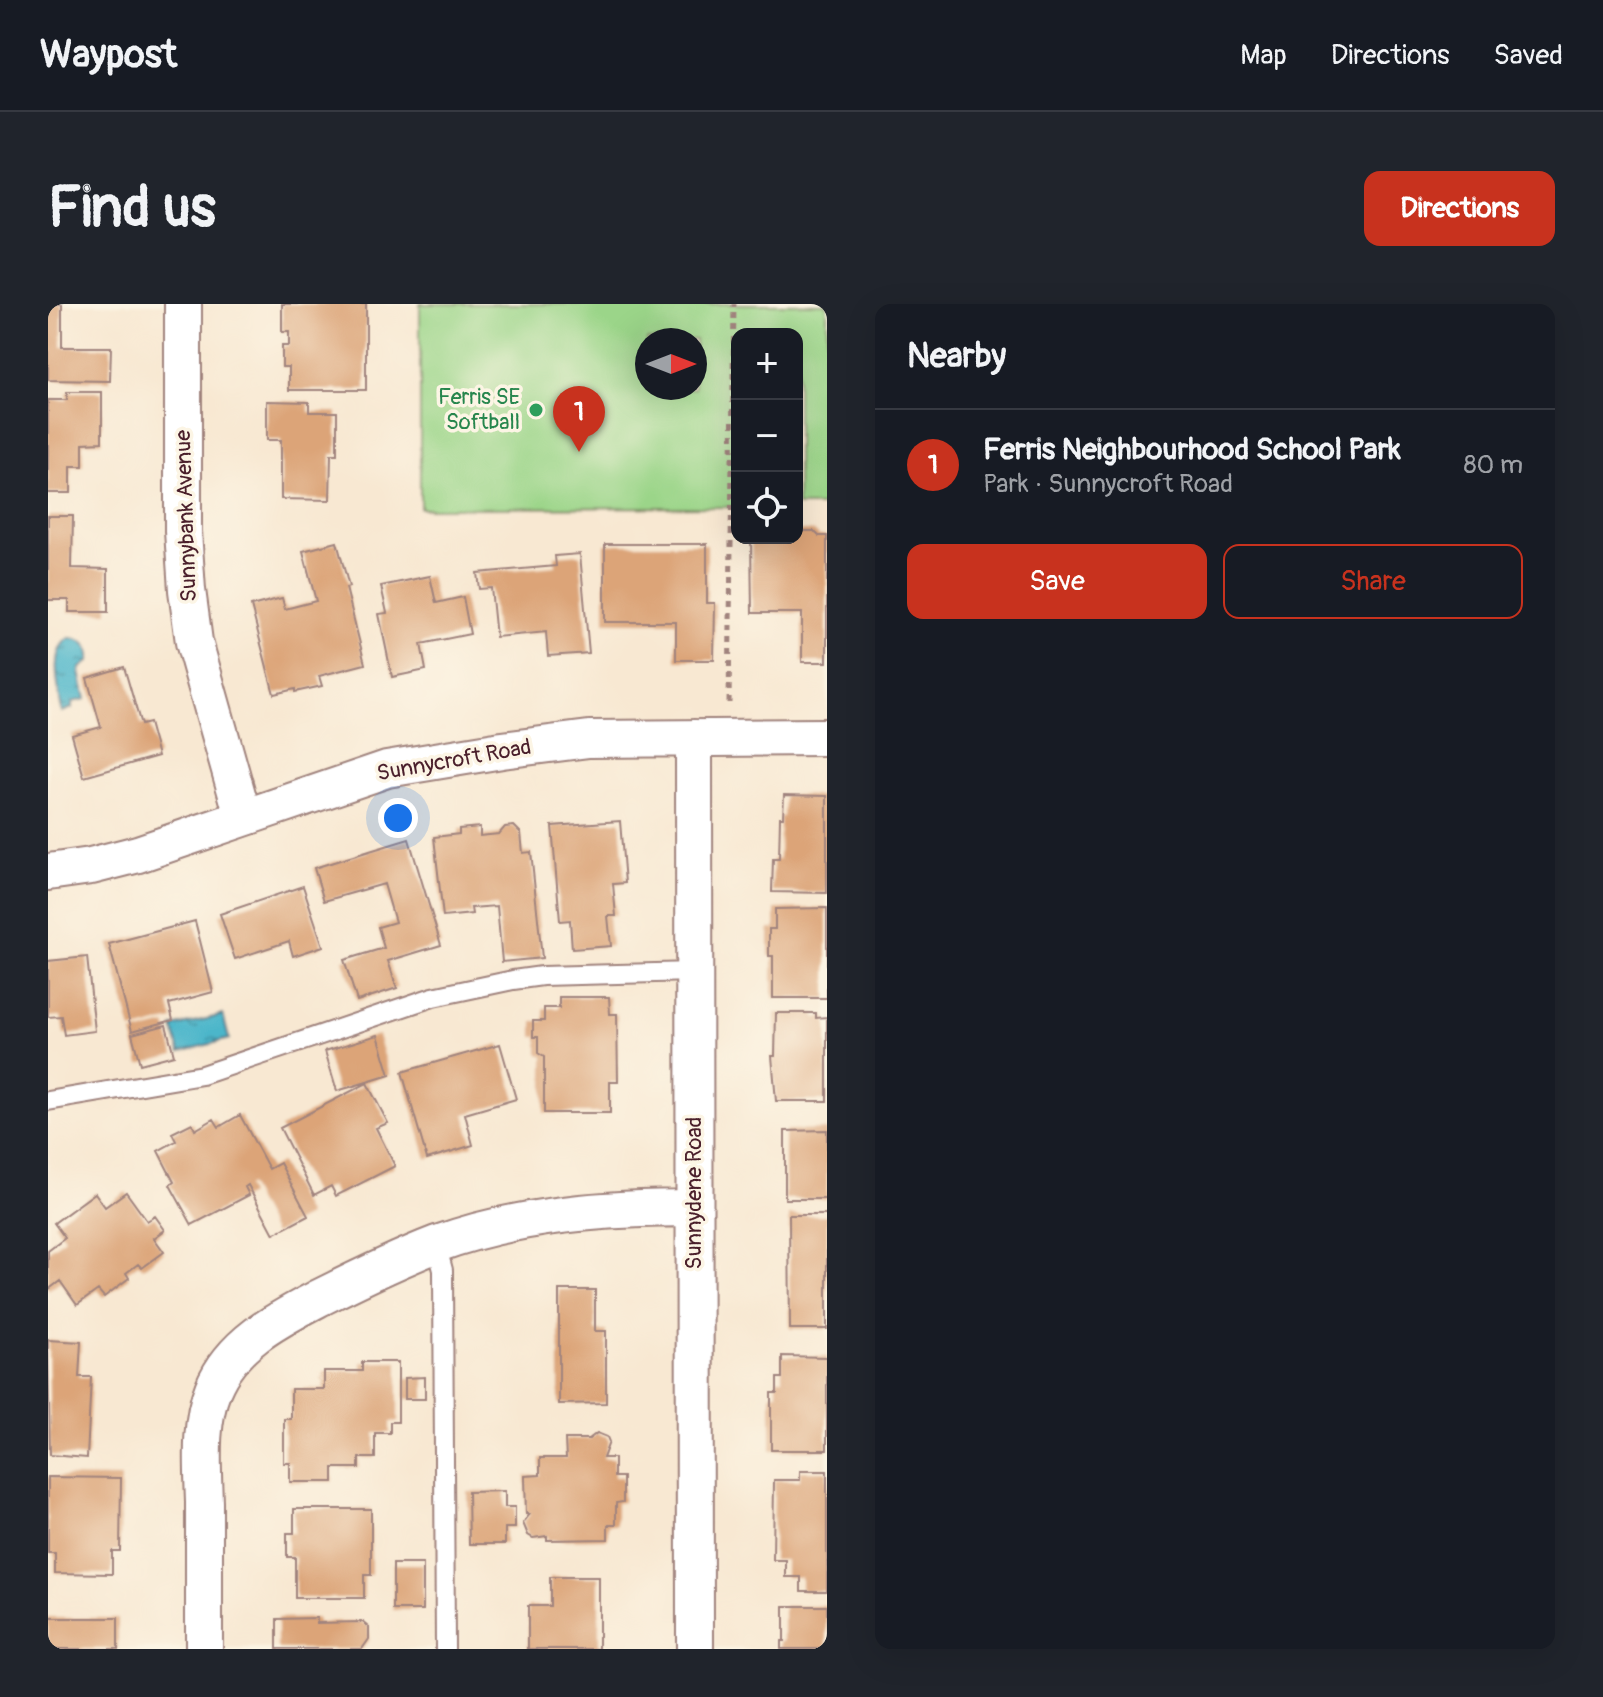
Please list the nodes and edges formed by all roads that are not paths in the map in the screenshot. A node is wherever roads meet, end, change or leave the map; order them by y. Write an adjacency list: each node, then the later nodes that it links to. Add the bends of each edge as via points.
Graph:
1 (183, 304): 4 (street, Sunnybank Avenue, via 187,590 194,642)
2 (827, 737): 3 (street, Sunnycroft Road)
3 (712, 738): 4 (street, Sunnycroft Road, via 589,739 387,769); 6 (street, Sunnydene Road)
4 (243, 816): 5 (street, Sunnycroft Road, via 138,854)
5 (48, 872)
6 (693, 972): 7 (lane, via 513,980 433,997 202,1075); 8 (street, Sunnydene Road)
7 (48, 1101)
8 (694, 1208): 9 (street, via 547,1218); 12 (street, Sunnydene Road)
9 (436, 1244): 10 (street, via 268,1327 213,1365 204,1440); 11 (lane, via 443,1270)
10 (204, 1649)
11 (445, 1649)
12 (695, 1649)

